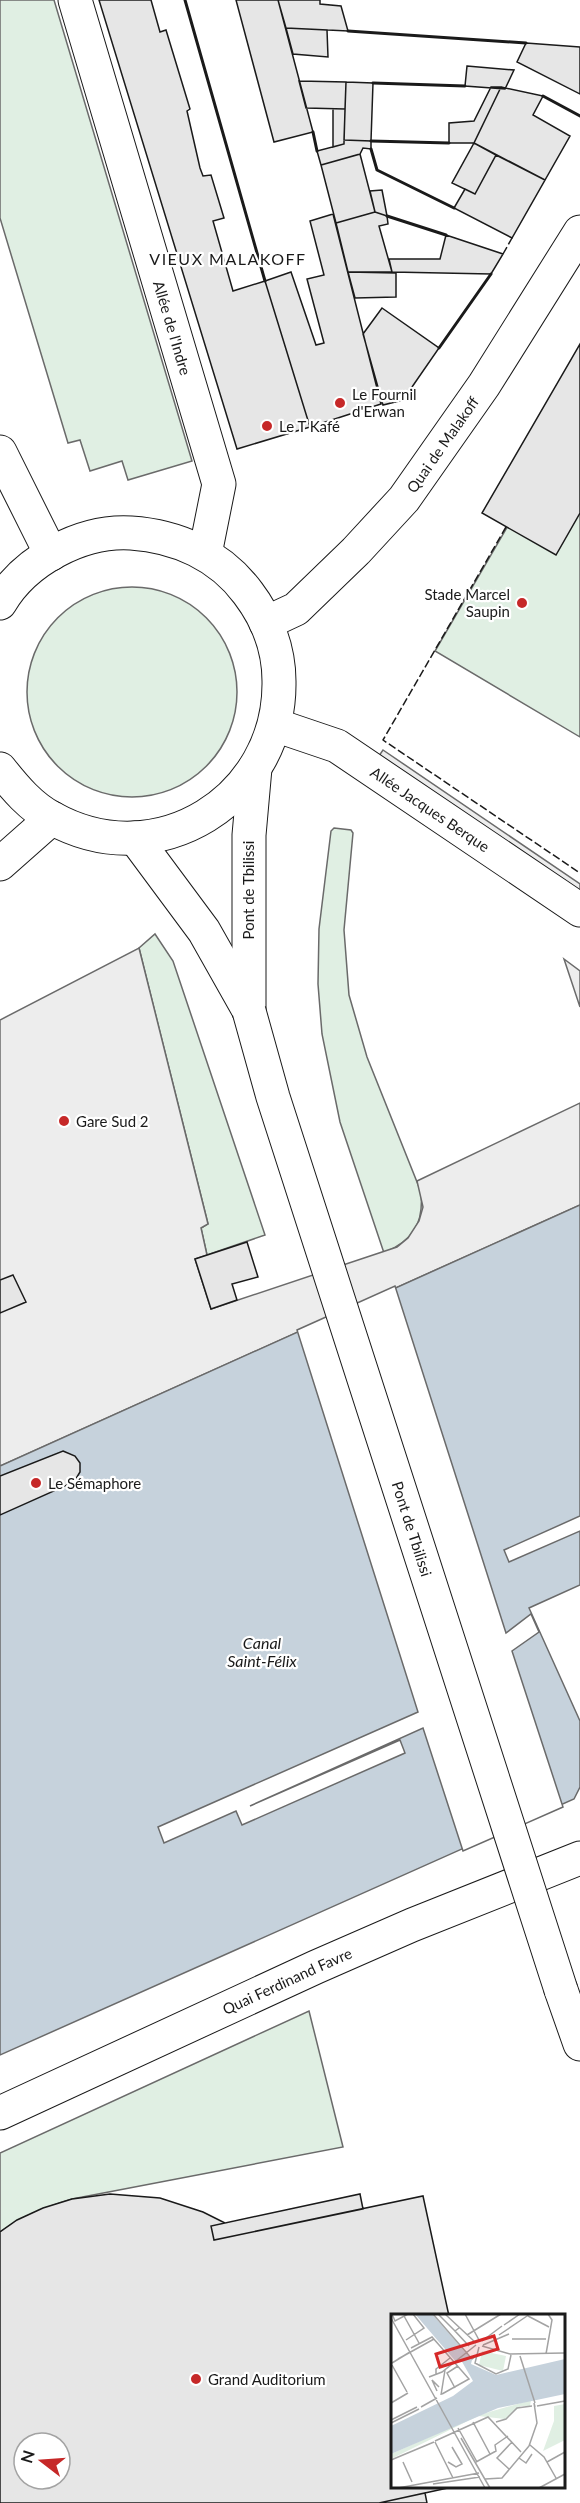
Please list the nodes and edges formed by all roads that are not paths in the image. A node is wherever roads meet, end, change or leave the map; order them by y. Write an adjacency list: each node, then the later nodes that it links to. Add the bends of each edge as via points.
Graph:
1 (75, 0): 5 (main road, Allée de l'Indre, via 219,484)
2 (580, 232): 7 (main road, Quai de Malakoff, via 484,385 404,499 296,609)
3 (0, 452): 4 (main road)
4 (51, 554): 5 (main road, via 75,542 127,533 180,542); 6 (main road, via 24,574)
5 (205, 554): 7 (main road, via 241,584)
6 (0, 603)
7 (266, 623): 8 (main road, via 279,673)
8 (275, 725): 9 (main road); 14 (main road, Allée Jacques Berque, via 337,746)
9 (255, 768): 12 (main road, via 241,788 203,818 159,835); 15 (main road, Pont de Tbilissi, via 249,835)
10 (0, 769): 11 (main road, via 15,788)
11 (52, 818): 12 (main road, via 106,837); 13 (main road)
12 (135, 838): 15 (main road, Pont de Tbilissi, via 204,931)
13 (0, 864)
14 (580, 910)
15 (249, 1011): 17 (main road, Pont de Tbilissi, bridge, via 273,1097)
16 (580, 1858): 18 (main road, Quai Ferdinand Favre, via 316,1967)
17 (580, 2044)
18 (0, 2113)

